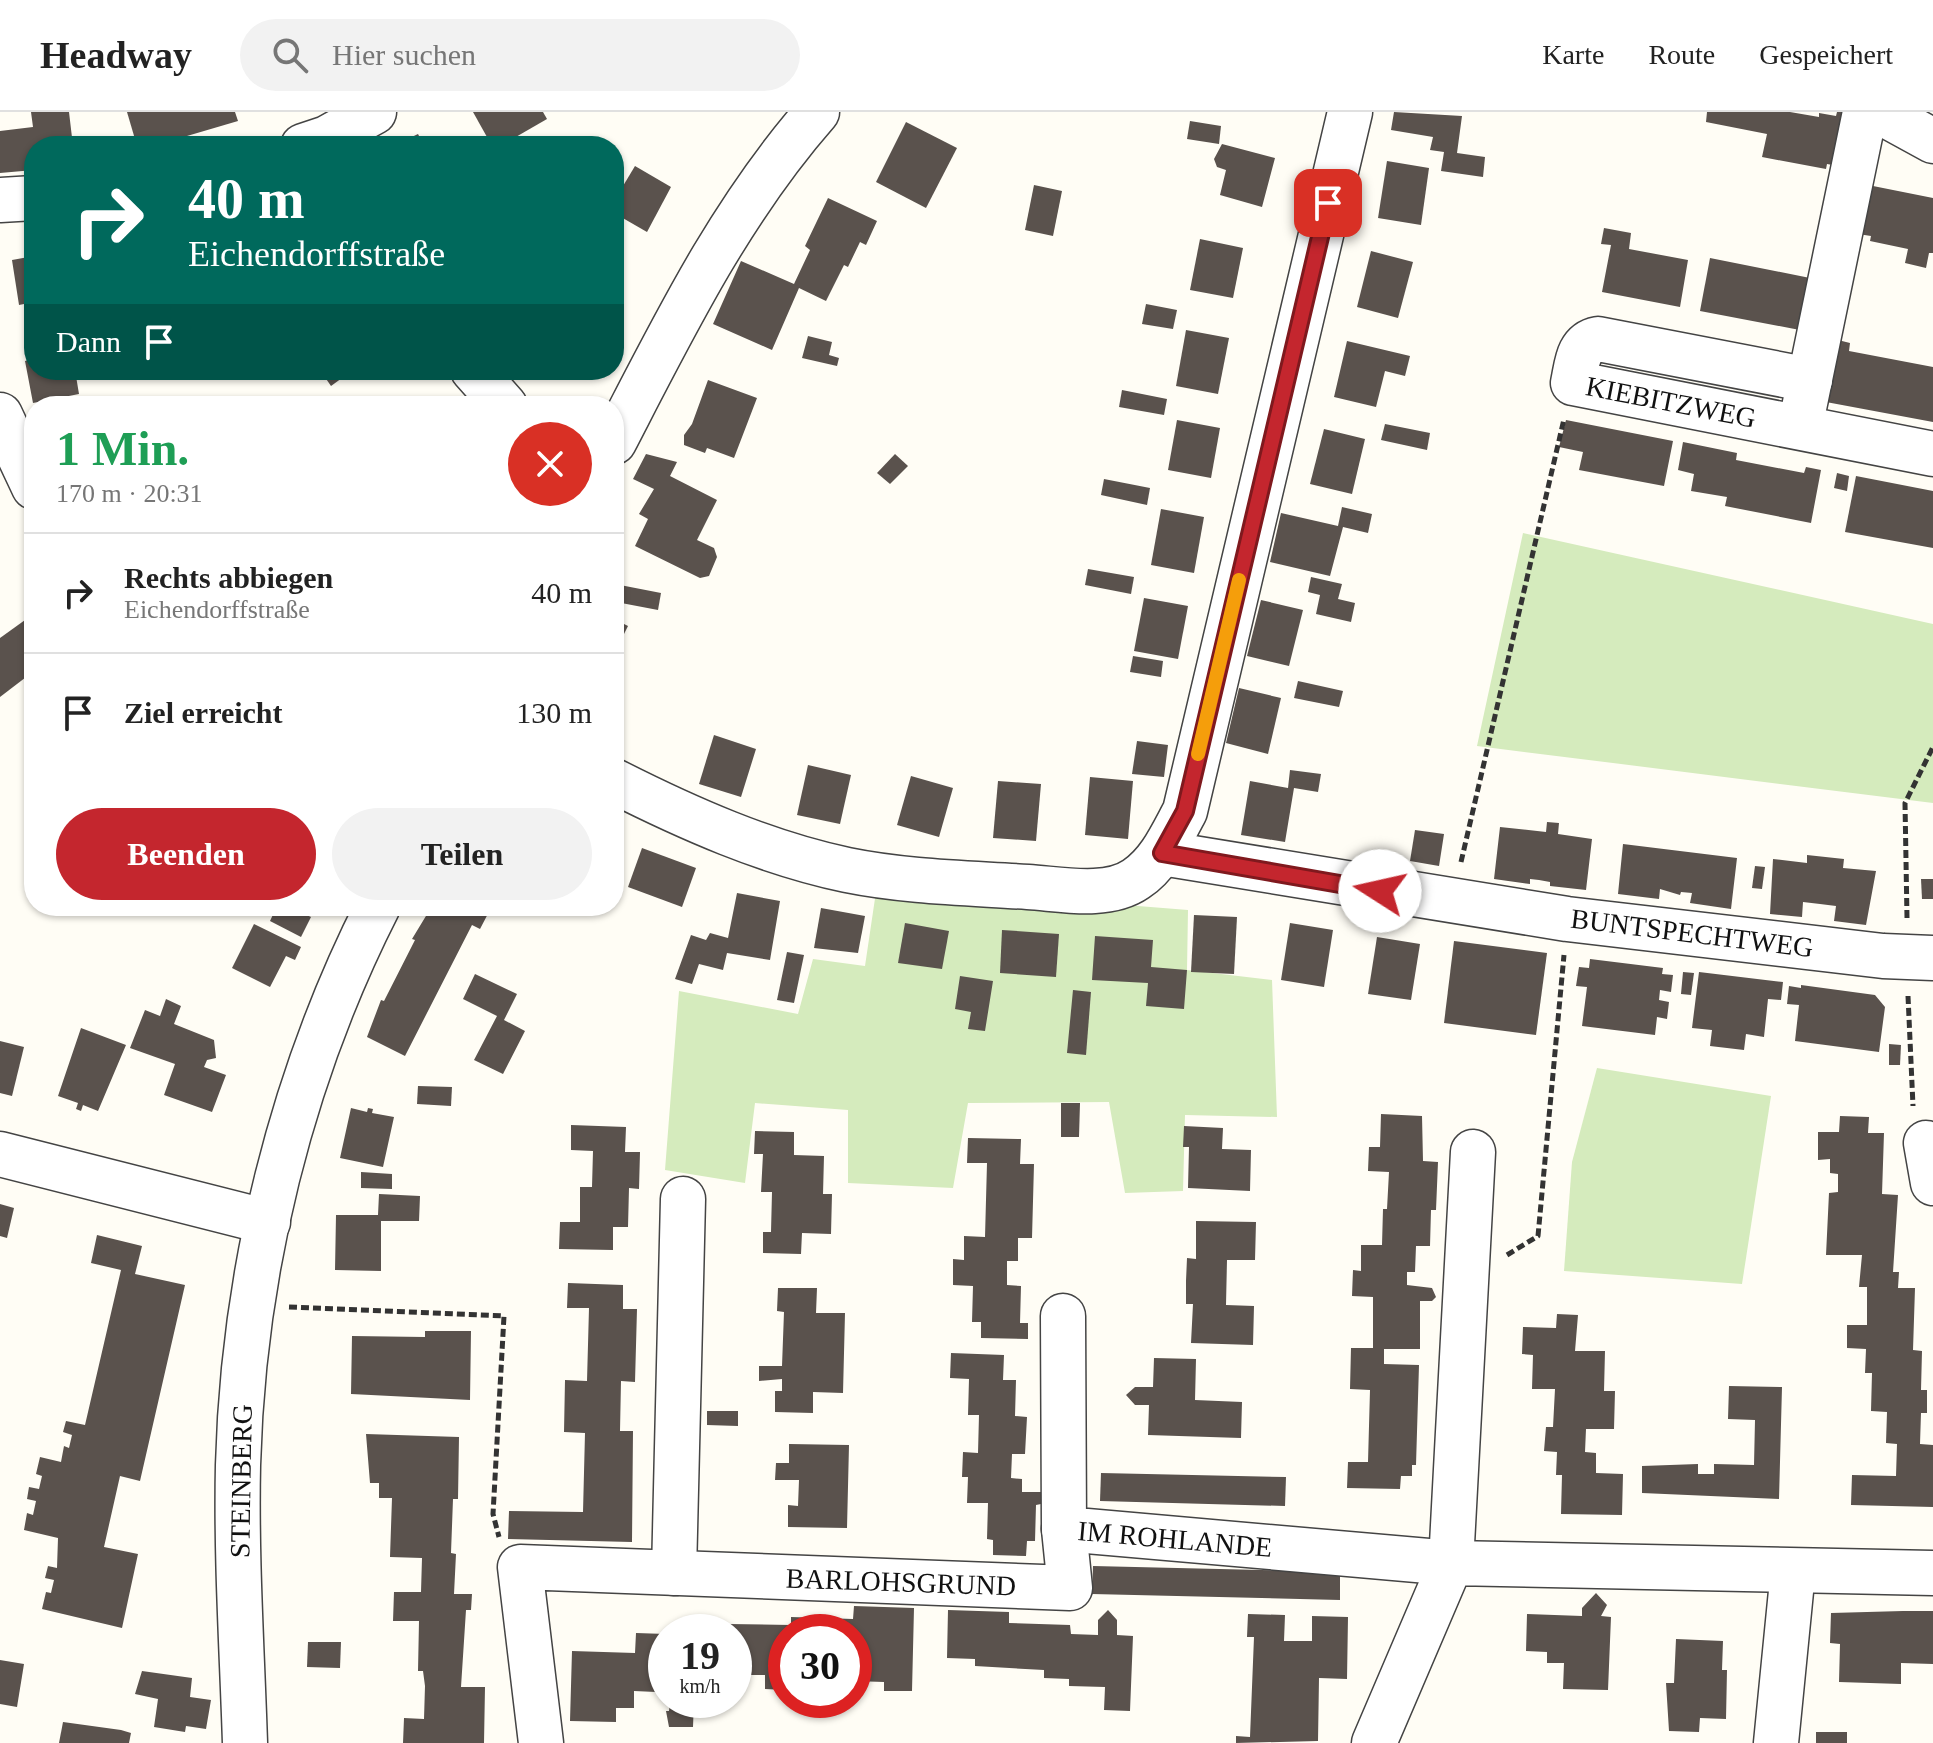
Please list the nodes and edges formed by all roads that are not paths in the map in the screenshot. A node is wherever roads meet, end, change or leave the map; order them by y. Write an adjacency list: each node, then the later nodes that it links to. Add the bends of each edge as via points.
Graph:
1 (374, 112): 6 (street)
2 (1350, 112): 19 (street, via 1185,811)
3 (1865, 112): 11 (street)
4 (1880, 112): 7 (street)
5 (796, 120): 14 (street, via 723,237)
6 (326, 136)
7 (1933, 141)
8 (24, 199): 9 (street)
9 (0, 200)
10 (482, 380): 12 (street)
11 (1810, 380): 15 (street); 15 (street, KIEBITZWEG, via 1598,339 1580,350 1573,383)
12 (496, 396)
13 (0, 415): 17 (street)
14 (624, 423)
15 (1800, 428): 16 (street, KIEBITZWEG)
16 (1933, 454)
17 (24, 466)
18 (624, 786): 19 (street, via 756,843 847,870 1097,891 1135,880)
19 (1162, 853): 21 (street, BUNTSPECHTWEG, via 1567,919)
20 (374, 916): 25 (street, STEINBERG, via 318,1047)
21 (1933, 958)
22 (1473, 1152): 28 (street)
23 (0, 1154): 25 (street)
24 (683, 1199): 30 (street)
25 (268, 1222): 32 (street, STEINBERG, via 253,1306 238,1464)
26 (1063, 1316): 27 (street, IM ROHLANDE)
27 (1064, 1529): 28 (street, IM ROHLANDE); 30 (street, BARLOHSGRUND, via 1070,1588)
28 (1451, 1563): 29 (street, IM ROHLANDE); 34 (street)
29 (1793, 1571): 31 (street, IM ROHLANDE); 35 (street)
30 (674, 1573): 33 (street, BARLOHSGRUND, via 520,1567)
31 (1933, 1573)
32 (245, 1743)
33 (541, 1743)
34 (1374, 1743)
35 (1776, 1743)

